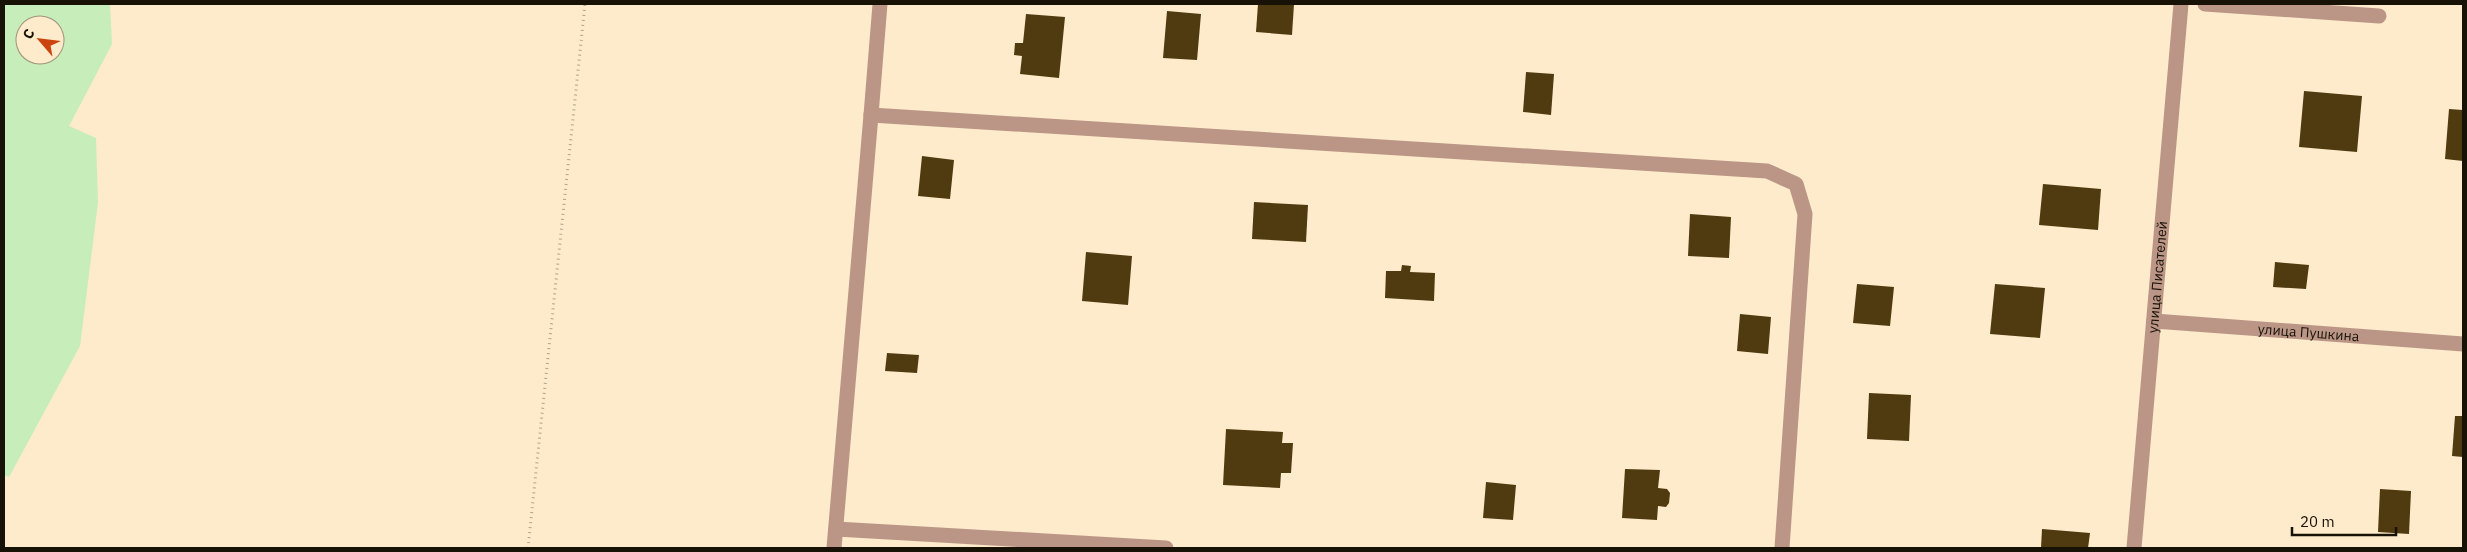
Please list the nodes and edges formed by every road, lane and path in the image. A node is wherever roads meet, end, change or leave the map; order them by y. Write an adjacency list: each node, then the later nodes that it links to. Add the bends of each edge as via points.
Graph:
1 (585, 4): 10 (path)
2 (880, 4): 6 (street)
3 (2181, 4): 7 (street, улица Писателей)
4 (2205, 4): 5 (street)
5 (2379, 16)
6 (870, 115): 9 (street); 13 (street, via 1767,171 1796,184 1805,214)
7 (2154, 321): 8 (street, улица Пушкина); 14 (street, улица Писателей)
8 (2463, 344)
9 (836, 529): 11 (street); 12 (street)
10 (528, 548)
11 (834, 548)
12 (1166, 548)
13 (1782, 548)
14 (2134, 548)

